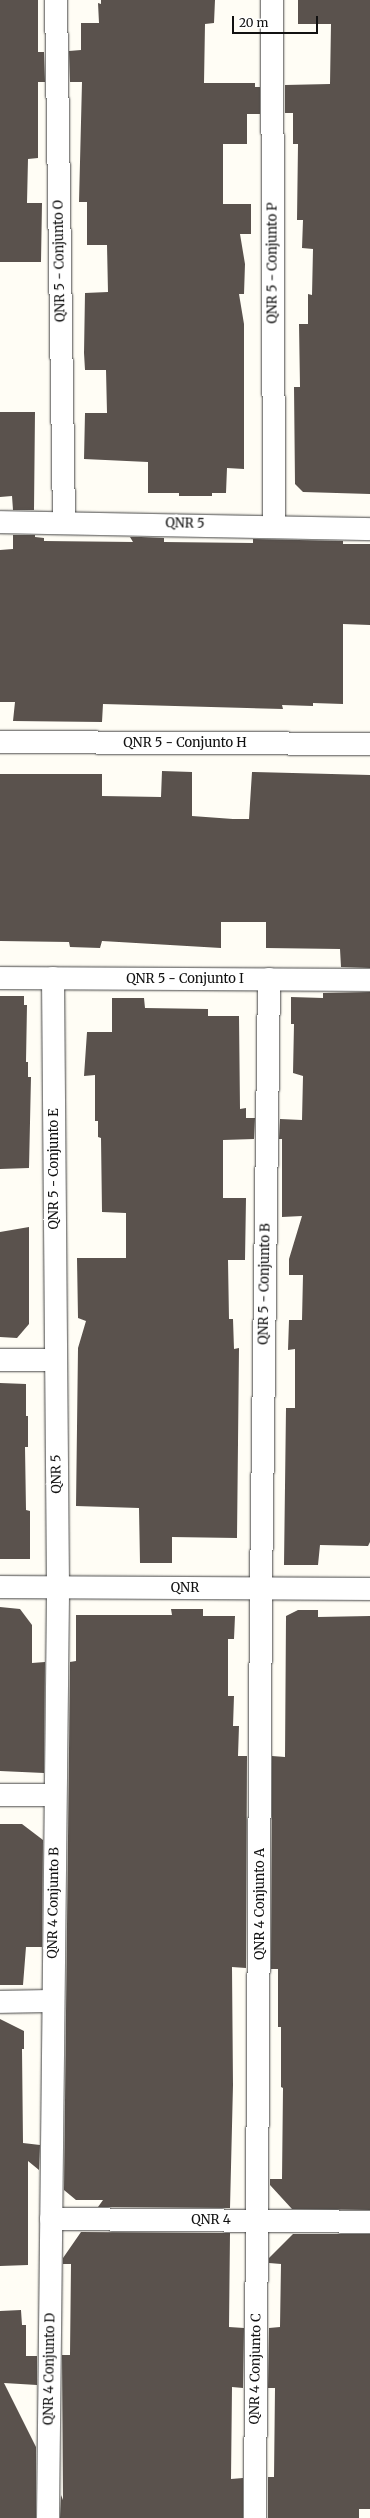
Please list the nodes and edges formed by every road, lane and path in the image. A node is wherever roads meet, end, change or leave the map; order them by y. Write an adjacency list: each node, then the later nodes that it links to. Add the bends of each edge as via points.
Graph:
1 (56, 0): 4 (street, QNR 5 - Conjunto O)
2 (272, 0): 5 (street, QNR 5 - Conjunto P)
3 (0, 522): 4 (street, QNR 5)
4 (64, 522): 5 (street, QNR 5)
5 (274, 526): 6 (street, QNR 5)
6 (370, 529)
7 (0, 742): 8 (street, QNR 5 - Conjunto H)
8 (370, 744)
9 (0, 978): 10 (street, QNR 5 - Conjunto I)
10 (53, 978): 11 (street, QNR 5 - Conjunto I); 14 (street, QNR 5 - Conjunto E)
11 (269, 979): 12 (street, QNR 5 - Conjunto I); 17 (street, QNR 5 - Conjunto B)
12 (370, 980)
13 (0, 1360): 14 (street)
14 (56, 1360): 16 (street, QNR 5)
15 (0, 1587): 16 (street, QNR)
16 (58, 1587): 17 (street, QNR); 20 (street, QNR 4 Conjunto B)
17 (261, 1588): 18 (street, QNR); 24 (street, QNR 4 Conjunto A)
18 (370, 1589)
19 (0, 1795): 20 (street)
20 (55, 1795): 22 (street, QNR 4 Conjunto B)
21 (0, 2002): 22 (street)
22 (53, 2002): 23 (street, QNR 4 Conjunto B)
23 (51, 2219): 24 (street, QNR 4); 26 (street, QNR 4 Conjunto D)
24 (258, 2220): 25 (street, QNR 4); 27 (street, QNR 4 Conjunto C)
25 (370, 2222)
26 (48, 2518)
27 (254, 2518)

